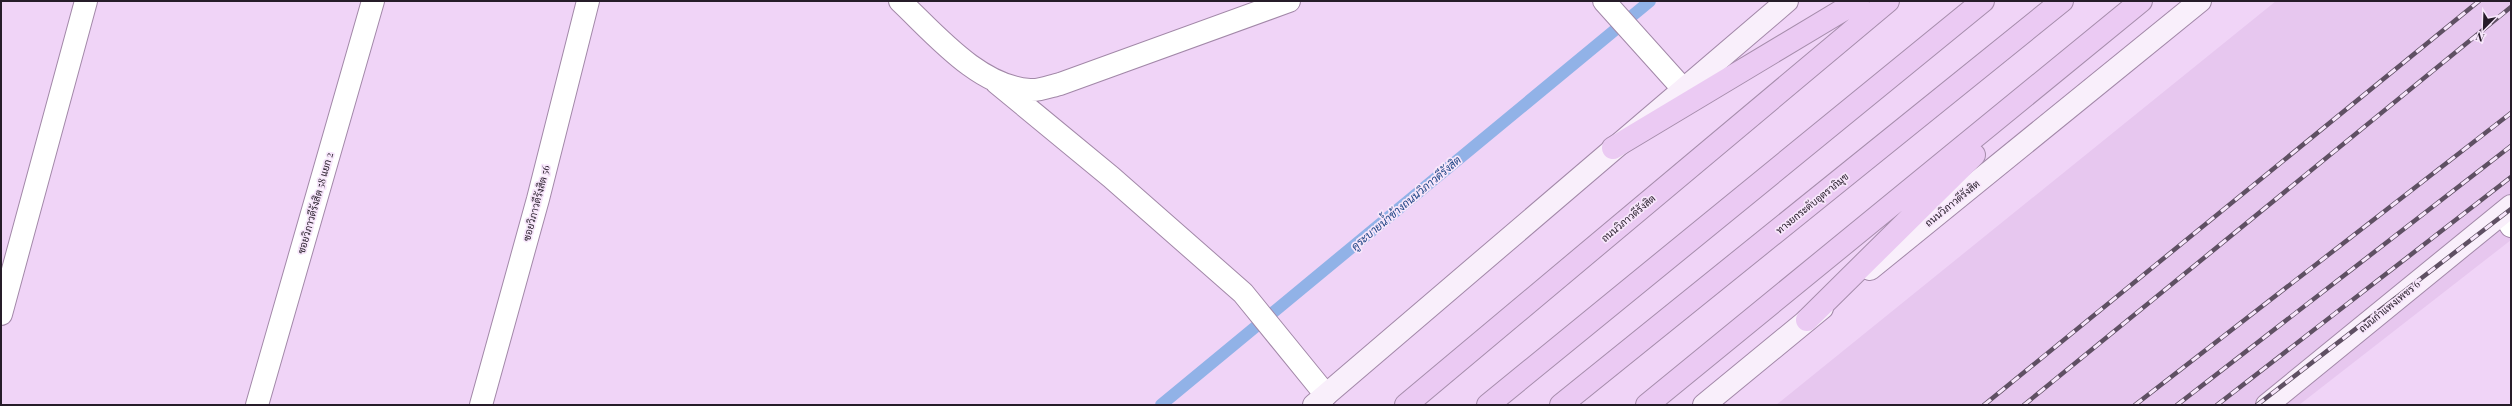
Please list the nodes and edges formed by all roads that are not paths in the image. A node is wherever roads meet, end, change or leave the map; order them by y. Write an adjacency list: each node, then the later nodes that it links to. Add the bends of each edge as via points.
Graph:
1 (86, 1): 19 (street)
2 (373, 1): 22 (street, ซอยวิภาวดีรังสิต 58 แยก 2)
3 (588, 1): 23 (street, ซอยวิภาวดีรังสิต 56, via 538,199)
4 (900, 1): 15 (street, via 957,55)
5 (1289, 1): 15 (street, via 1060,84 1030,90)
6 (1787, 1): 16 (main road)
7 (1858, 1): 17 (highway)
8 (1888, 1): 24 (highway, ถนนวิภาวดีรังสิต)
9 (1983, 1): 25 (highway)
10 (2062, 1): 26 (highway, ทางยกระดับอุตราภิมุข)
11 (2141, 1): 14 (highway)
12 (2200, 1): 20 (main road, ถนนวิภาวดีรังสิต)
13 (1605, 2): 16 (street)
14 (2064, 65): 20 (highway); 27 (highway)
15 (997, 83): 21 (street, via 1111,177 1243,293 1281,340)
16 (1684, 90): 17 (main road)
17 (1613, 148): 21 (main road)
18 (2508, 215): 29 (main road, ถนนกำแพงเพชร 6)
19 (1, 314)
20 (1807, 320): 28 (main road, ถนนวิภาวดีรังสิต)
21 (1320, 400)
22 (257, 405)
23 (481, 405)
24 (1406, 405)
25 (1488, 405)
26 (1561, 405)
27 (1647, 405)
28 (1704, 405)
29 (2267, 405)

